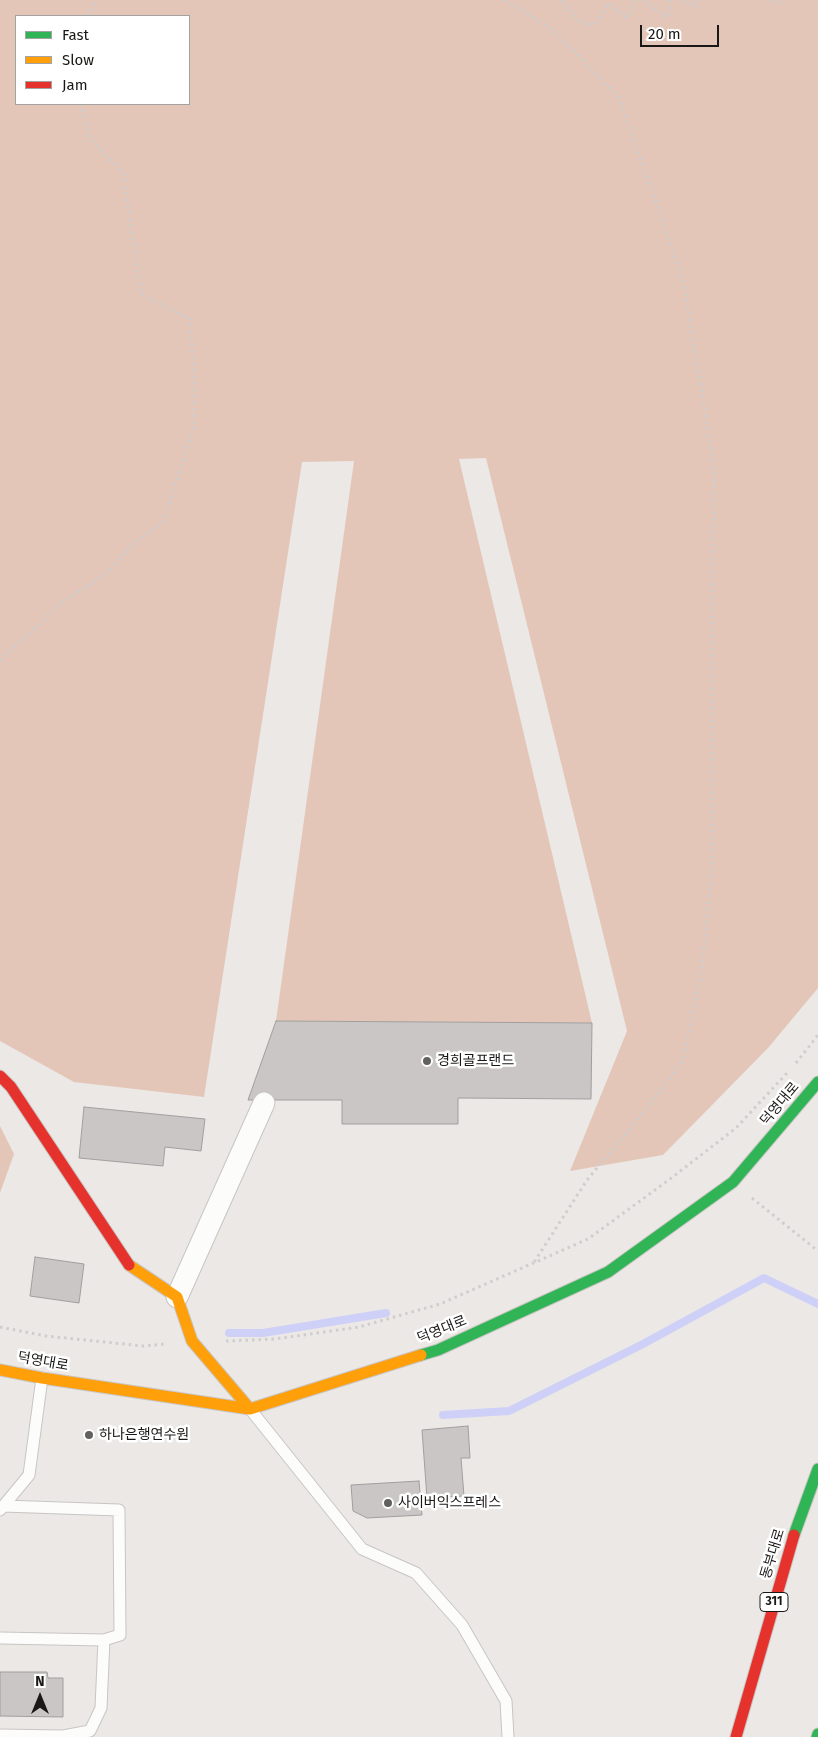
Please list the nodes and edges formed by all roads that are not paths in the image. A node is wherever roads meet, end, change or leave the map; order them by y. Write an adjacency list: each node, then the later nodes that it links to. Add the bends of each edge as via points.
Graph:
1 (0, 1076): 4 (main road, via 11,1087 128,1265)
2 (818, 1082): 7 (main road, 덕영대로, via 733,1182 608,1272 438,1350)
3 (264, 1103): 4 (street)
4 (177, 1297): 7 (main road, via 192,1342)
5 (0, 1370): 6 (main road, 덕영대로)
6 (42, 1378): 7 (main road, 덕영대로); 9 (lane, via 29,1474)
7 (250, 1409): 13 (lane, via 362,1549 416,1573 462,1625 506,1701)
8 (818, 1469): 14 (main road, 동부대로 / 311, via 789,1548)
9 (2, 1508): 11 (lane, via 120,1510 120,1635)
10 (0, 1638): 11 (lane)
11 (104, 1640): 12 (lane, via 101,1708 90,1731 63,1736)
12 (0, 1735)
13 (508, 1737)
14 (736, 1737)

